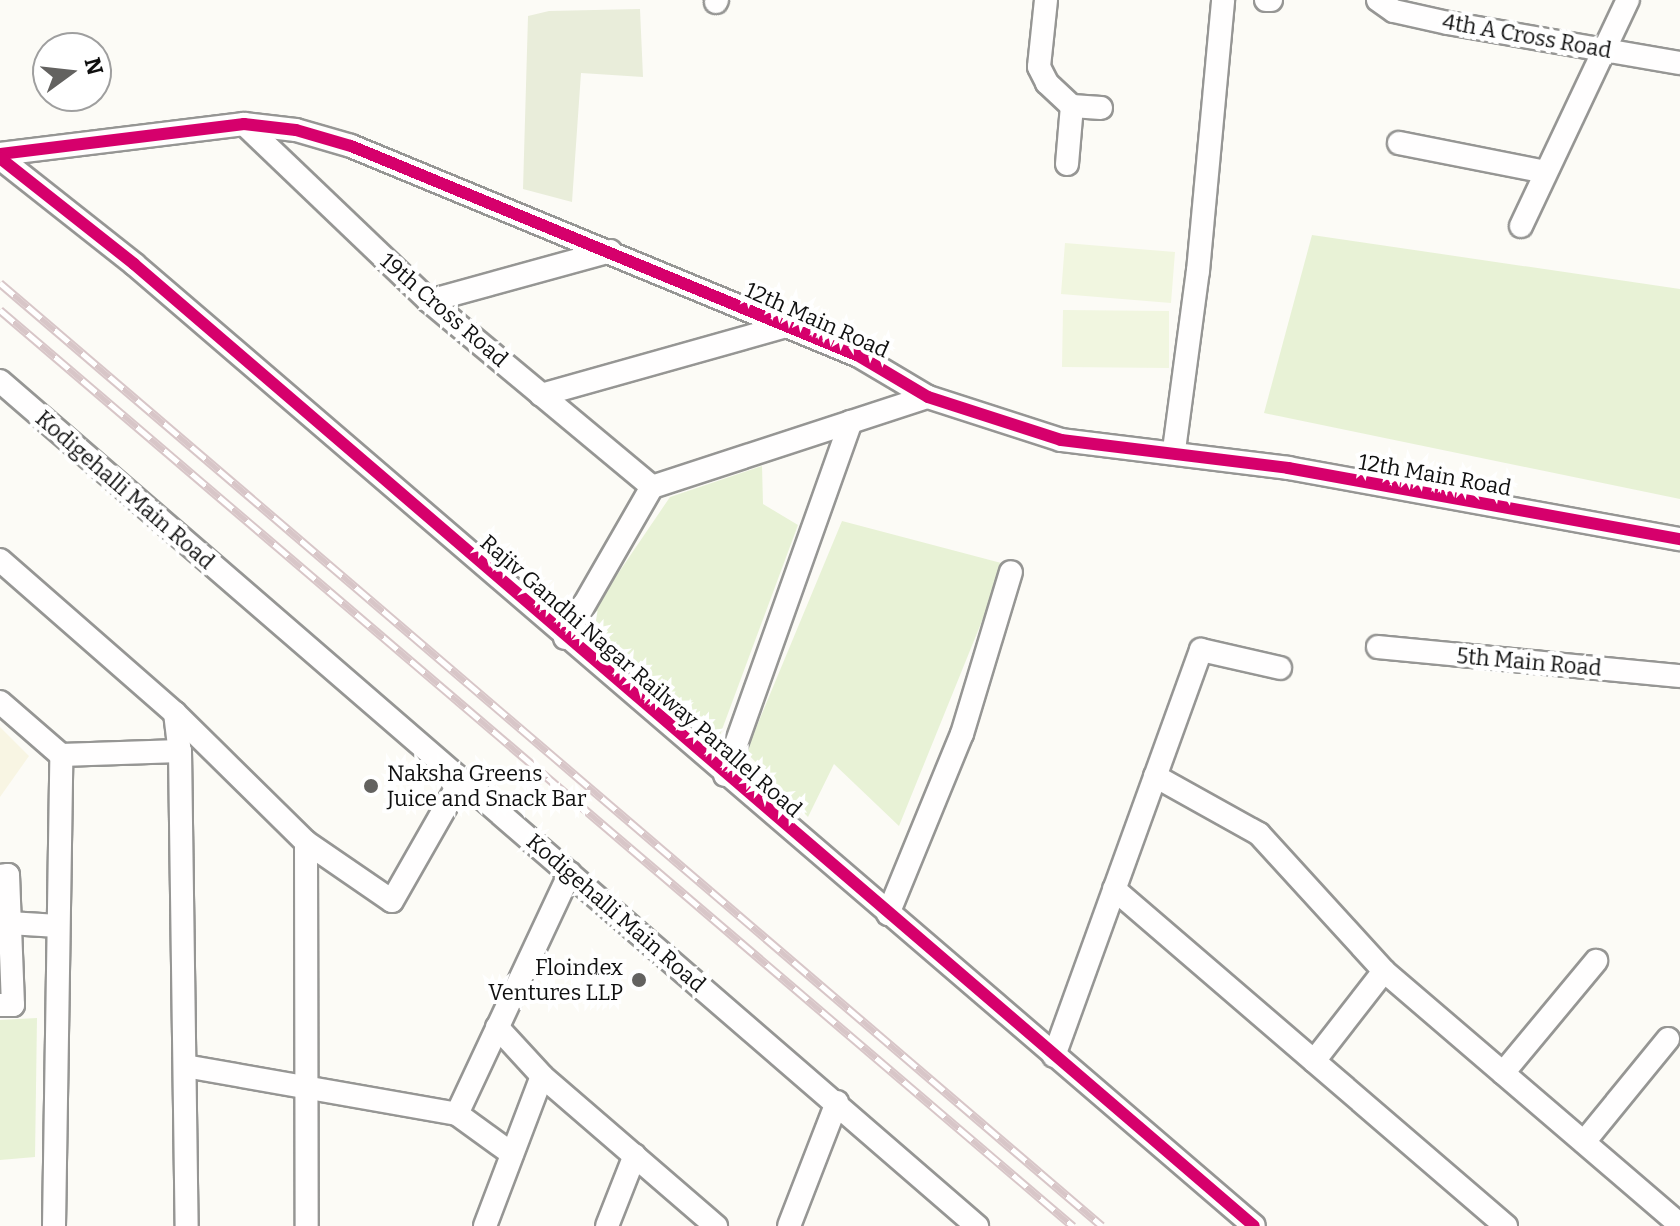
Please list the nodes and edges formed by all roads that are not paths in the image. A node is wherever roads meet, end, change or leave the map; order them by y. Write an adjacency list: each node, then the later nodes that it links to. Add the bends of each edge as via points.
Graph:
1 (1046, 0): 8 (street, via 1039,67 1047,83)
2 (1223, 0): 23 (street)
3 (1378, 0): 5 (street, 4th A Cross Road, via 1394,11)
4 (1628, 0): 6 (street)
5 (1421, 8): 6 (street, 4th A Cross Road)
6 (1601, 48): 7 (street, 4th A Cross Road); 14 (street)
7 (1680, 63)
8 (1072, 106): 9 (street); 13 (street)
9 (1101, 108)
10 (244, 124): 12 (street, 12th Main Road); 16 (street, 12th Main Road, via 296,130 351,146); 17 (street, 19th Cross Road)
11 (1399, 143): 14 (street)
12 (0, 156): 28 (street, Rajiv Gandhi Nagar Railway Parallel Road, via 134,264)
13 (1067, 164)
14 (1545, 172): 15 (street)
15 (1521, 226)
16 (610, 251): 17 (street); 18 (street, 12th Main Road)
17 (429, 301): 20 (street, 19th Cross Road)
18 (787, 326): 20 (street); 21 (street, 12th Main Road, via 859,356)
19 (0, 381): 38 (street, Kodigehalli Main Road)
20 (541, 395): 24 (street, 19th Cross Road)
21 (928, 397): 22 (street); 23 (street, 12th Main Road, via 1061,440)
22 (851, 422): 24 (street); 36 (street)
23 (1174, 450): 25 (street, 12th Main Road)
24 (652, 487): 28 (street)
25 (1680, 539)
26 (0, 560): 33 (street)
27 (1011, 572): 43 (street, via 962,734)
28 (565, 638): 36 (street, Rajiv Gandhi Nagar Railway Parallel Road)
29 (1378, 647): 31 (street, 5th Main Road)
30 (1280, 668): 37 (street, via 1201,650)
31 (1680, 676)
32 (0, 702): 35 (street)
33 (175, 713): 34 (street); 39 (street)
34 (180, 751): 35 (street); 53 (street)
35 (61, 755): 45 (street)
36 (725, 775): 43 (street, Rajiv Gandhi Nagar Railway Parallel Road)
37 (1155, 776): 42 (street); 47 (street, via 1259,834)
38 (461, 780): 39 (street, via 392,901); 40 (street, Kodigehalli Main Road)
39 (306, 842): 56 (street)
40 (570, 873): 49 (street); 57 (street, Kodigehalli Main Road)
41 (0, 876): 44 (street, via 8,875)
42 (1114, 889): 51 (street); 52 (street)
43 (888, 914): 51 (street, Rajiv Gandhi Nagar Railway Parallel Road)
44 (9, 923): 45 (street); 48 (street, via 13,1005)
45 (58, 926): 63 (street)
46 (1596, 961): 54 (street)
47 (1384, 971): 52 (street); 54 (street)
48 (0, 1005)
49 (497, 1027): 55 (street); 58 (street)
50 (1668, 1039): 59 (street)
51 (1054, 1056): 71 (street, Rajiv Gandhi Nagar Railway Parallel Road)
52 (1314, 1061): 72 (street)
53 (185, 1066): 56 (street); 64 (street)
54 (1503, 1073): 59 (street)
55 (542, 1076): 60 (street); 61 (street)
56 (306, 1086): 58 (street); 65 (street)
57 (837, 1102): 69 (street); 70 (street, Kodigehalli Main Road)
58 (457, 1114): 60 (street)
59 (1584, 1142): 62 (street)
60 (512, 1154): 66 (street)
61 (635, 1155): 67 (street); 68 (street)
62 (1680, 1225)
63 (54, 1226)
64 (187, 1226)
65 (307, 1226)
66 (485, 1226)
67 (607, 1226)
68 (716, 1226)
69 (789, 1226)
70 (977, 1226)
71 (1254, 1226)
72 (1506, 1226)

